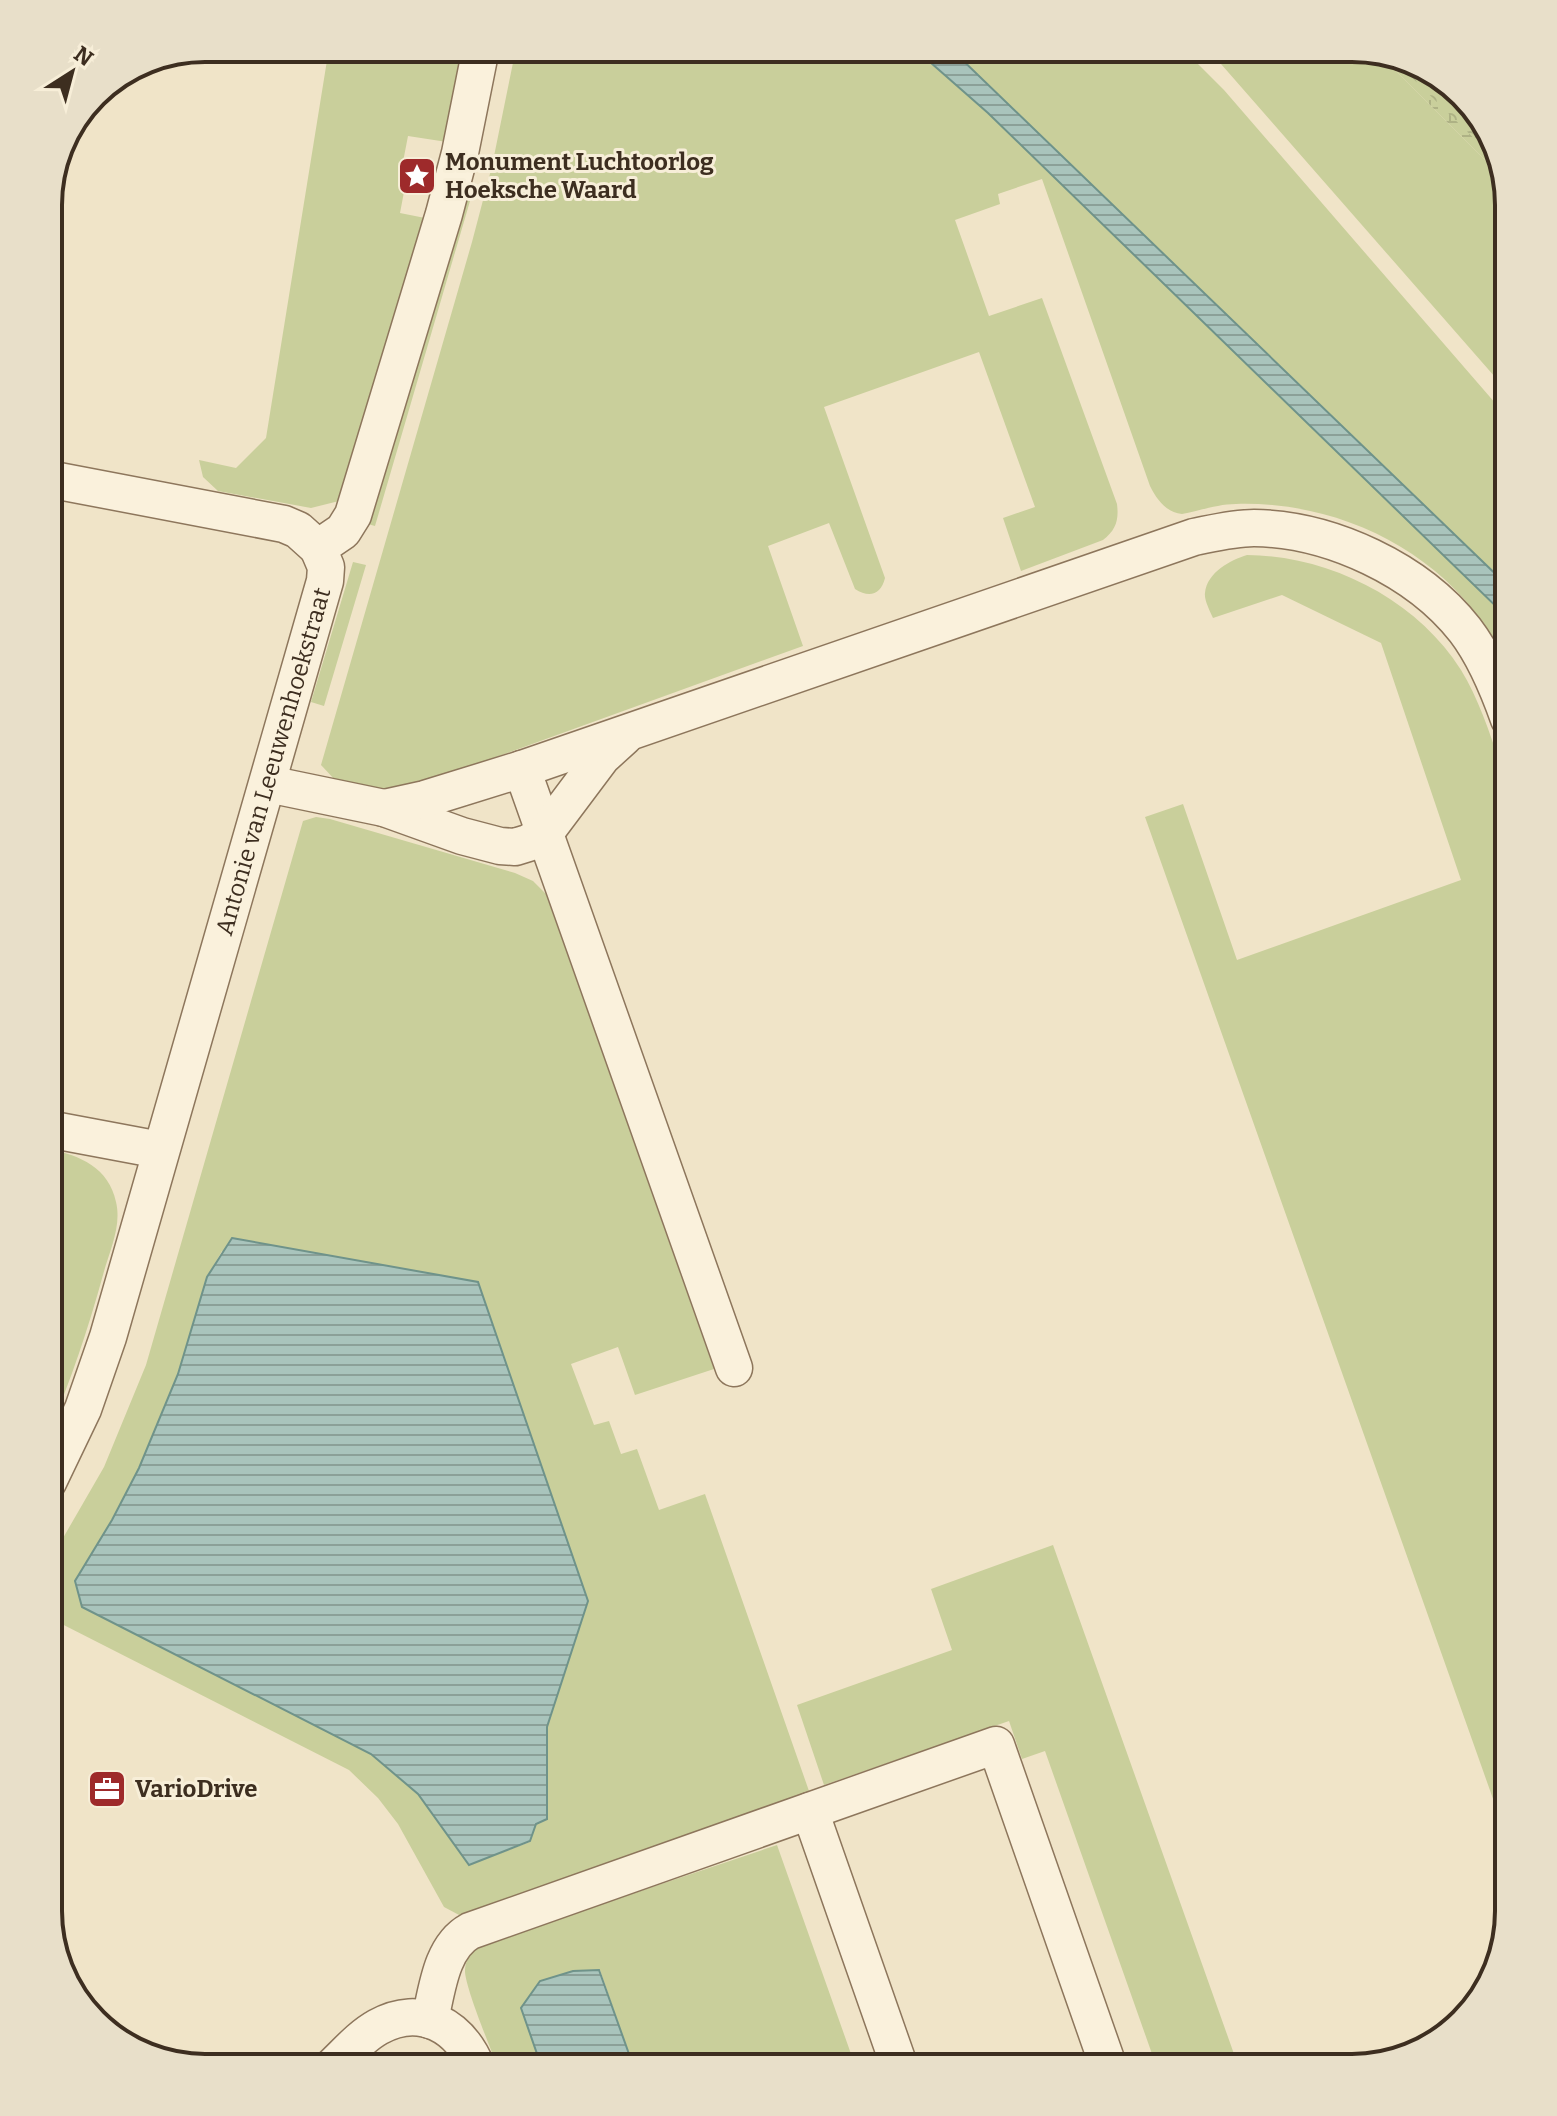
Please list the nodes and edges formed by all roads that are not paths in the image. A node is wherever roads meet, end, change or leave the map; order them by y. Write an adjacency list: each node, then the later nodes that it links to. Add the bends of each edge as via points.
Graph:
1 (478, 62): 3 (street, via 444,214 353,515 343,531)
2 (62, 482): 3 (street, via 284,524)
3 (318, 548): 7 (street, Antonie van Leeuwenhoekstraat, via 325,581)
4 (1495, 683): 5 (street, via 1466,631 1404,576 1319,538 1253,528 1194,537)
5 (640, 728): 6 (street); 9 (street, via 602,757)
6 (522, 769): 8 (street); 9 (street)
7 (268, 784): 8 (street); 11 (street, Antonie van Leeuwenhoekstraat)
8 (384, 808): 9 (street, via 500,846 528,843)
9 (545, 833): 12 (street)
10 (62, 1132): 11 (street)
11 (160, 1150): 13 (street, Antonie van Leeuwenhoekstraat, via 94,1382)
12 (734, 1368)
13 (62, 1455)
14 (810, 1811): 15 (street, via 463,1935 443,1968); 18 (street); 19 (street, via 996,1745)
15 (430, 2020): 16 (street, via 385,2024); 17 (street, via 458,2036)
16 (346, 2054)
17 (469, 2054)
18 (895, 2054)
19 (1104, 2054)

